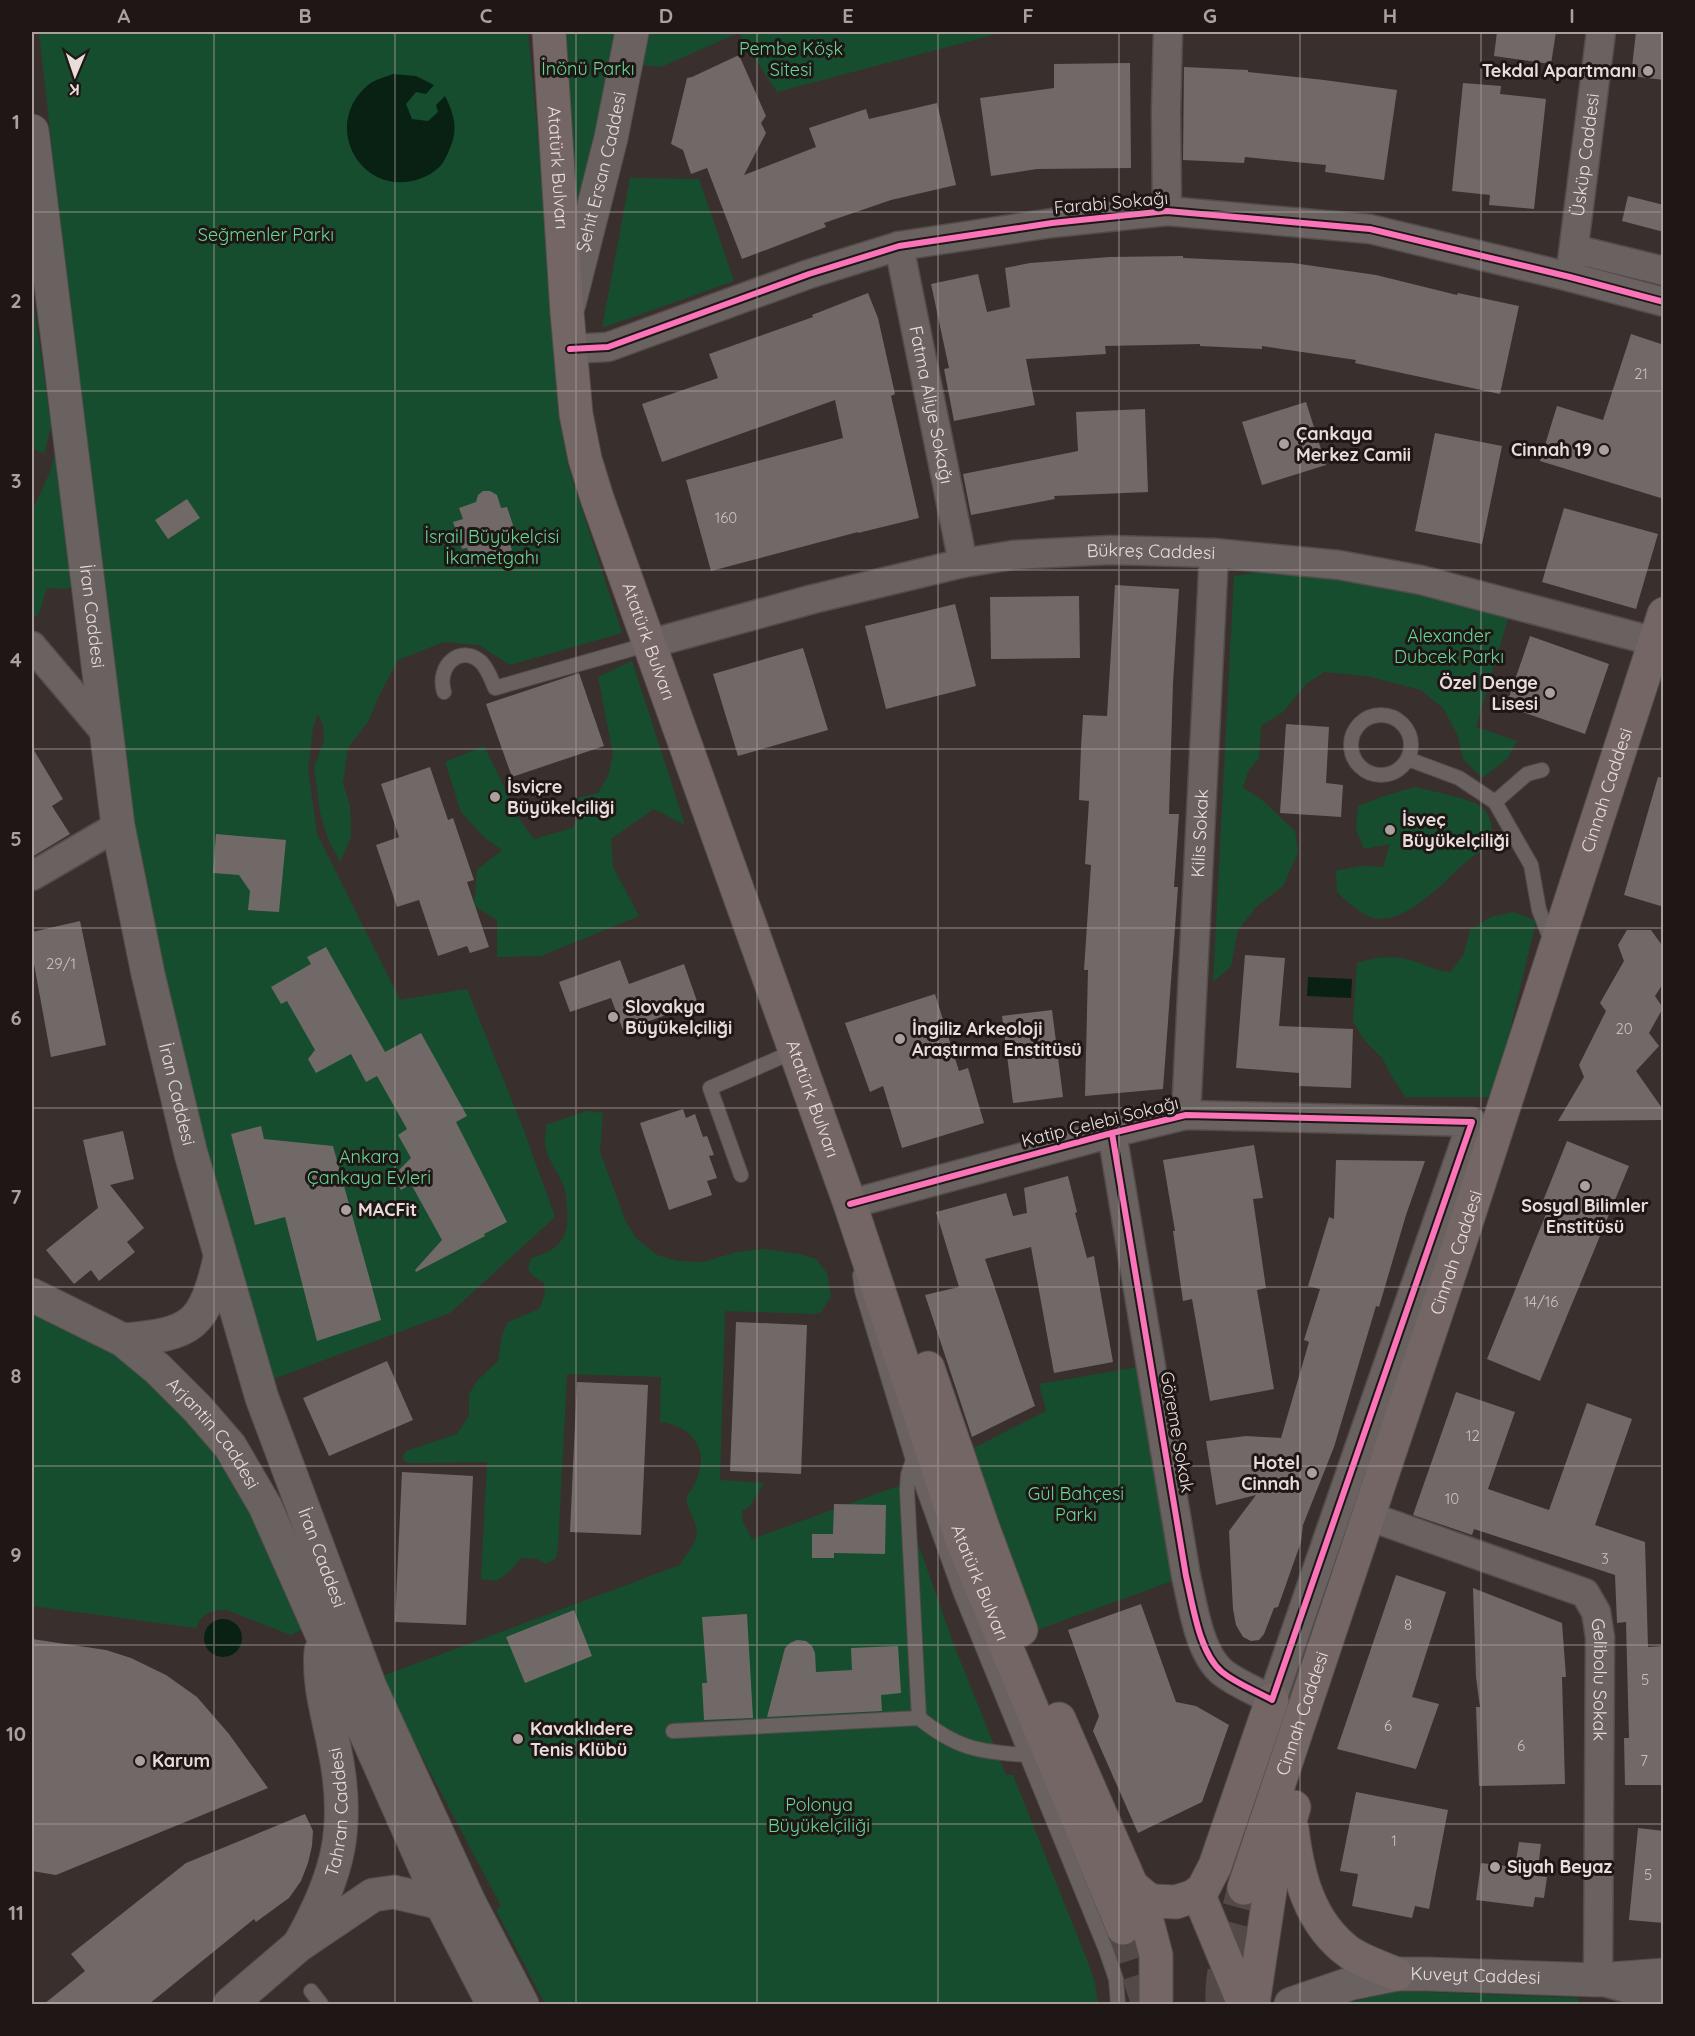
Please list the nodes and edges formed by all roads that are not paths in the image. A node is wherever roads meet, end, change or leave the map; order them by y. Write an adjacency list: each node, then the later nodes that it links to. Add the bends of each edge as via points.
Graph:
1 (549, 32): 12 (main road, Atatürk Bulvarı)
2 (632, 32): 12 (main road, Şehit Ersan Caddesi, via 611,138)
3 (1168, 32): 6 (street)
4 (1601, 32): 8 (street, Üsküp Caddesi)
5 (33, 151): 20 (main road, İran Caddesi)
6 (1167, 211): 7 (street, Farabi Sokağı); 10 (street, Farabi Sokağı, via 1370,229)
7 (899, 246): 13 (street, Farabi Sokağı, via 809,274 608,347); 15 (street, Fatma Aliye Sokağı)
8 (1574, 249): 9 (street); 10 (street, Üsküp Caddesi)
9 (1664, 271)
10 (1570, 277): 11 (street, Farabi Sokağı)
11 (1664, 302)
12 (567, 312): 13 (main road, Atatürk Bulvarı)
13 (570, 349): 17 (main road, Atatürk Bulvarı, via 585,459)
14 (1214, 553): 15 (street, Bükreş Caddesi, via 1111,550); 16 (street, Bükreş Caddesi, via 1339,565); 28 (street, Kilis Sokak)
15 (963, 562): 17 (street, Bükreş Caddesi)
16 (1660, 634): 26 (main road, Cinnah Caddesi)
17 (649, 644): 19 (lane, via 495,688 479,660 458,657 443,671); 27 (main road, Atatürk Bulvarı)
18 (32, 646): 20 (street)
19 (444, 692)
20 (105, 732): 24 (main road, İran Caddesi)
21 (1408, 759): 21 (lane, via 1410,736 1398,720 1378,715 1355,730 1351,740 1354,759 1368,772 1377,776 1397,772); 23 (lane, via 1459,778)
22 (1542, 770): 23 (lane, via 1527,774)
23 (1495, 802): 26 (lane, via 1531,865 1539,910)
24 (118, 826): 25 (street); 33 (main road, İran Caddesi, via 164,1042)
25 (32, 876)
26 (1555, 950): 32 (main road, Cinnah Caddesi)
27 (795, 1051): 30 (lane, via 710,1088); 31 (main road, Atatürk Bulvarı)
28 (1186, 1115): 29 (street, Katip Çelebi Sokağı); 39 (street, Katip Çelebi Sokağı, via 1472,1122)
29 (1112, 1133): 31 (street, Katip Çelebi Sokağı); 39 (street, Göreme Sokak, via 1186,1576 1198,1623 1211,1660 1222,1672)
30 (741, 1175)
31 (854, 1216): 36 (lane, via 862,1292); 44 (main road, Atatürk Bulvarı, via 899,1282 1023,1635); 48 (main road, Atatürk Bulvarı, via 961,1538)
32 (1460, 1242): 37 (main road, via 1466,1261 1463,1288); 45 (main road, Cinnah Caddesi)
33 (220, 1258): 35 (main road, via 212,1290 192,1323 164,1335); 58 (main road, İran Caddesi, via 262,1398 370,1688 469,1902)
34 (32, 1294): 35 (main road, Arjantin Caddesi)
35 (123, 1340): 38 (main road, Arjantin Caddesi, via 197,1408 230,1446 265,1506)
36 (913, 1461): 40 (lane, via 907,1490); 42 (lane)
37 (1385, 1522): 43 (main road); 52 (street, Gelibolu Sokak, via 1586,1593 1596,1612 1601,1690)
38 (322, 1637): 47 (main road, İran Caddesi); 49 (main road, Tahran Caddesi, via 323,1696 343,1806 341,1835 336,1865 317,1914)
39 (1272, 1700): 46 (main road, via 1215,1866)
40 (919, 1718): 41 (lane); 42 (lane, via 939,1734 971,1748)
41 (673, 1731)
42 (1026, 1755): 59 (lane, via 1106,1950 1116,1979)
43 (1291, 1815): 50 (main road, via 1301,1882 1318,1917 1351,1954); 62 (main road, via 1271,1884)
44 (1133, 1887): 46 (main road, via 1145,1898 1164,1903 1186,1900); 60 (main road, Atatürk Bulvarı, via 1156,1955)
45 (1244, 1888)
46 (1198, 1893): 61 (main road)
47 (441, 1903): 49 (main road, Tahran Caddesi, via 394,1892 373,1895); 57 (main road, İran Caddesi)
48 (1123, 1928)
49 (299, 1945): 55 (main road, Tahran Caddesi)
50 (1397, 1974): 52 (main road, Kuveyt Caddesi); 63 (main road, Kuveyt Caddesi, via 1352,1983)
51 (1664, 1975): 52 (main road, Kuveyt Caddesi)
52 (1598, 1980): 54 (street)
53 (311, 1990): 56 (lane)
54 (1664, 1998)
55 (230, 2004)
56 (321, 2004)
57 (492, 2004)
58 (522, 2004)
59 (1118, 2004)
60 (1156, 2004)
61 (1244, 2004)
62 (1253, 2004)
63 (1291, 2004)

